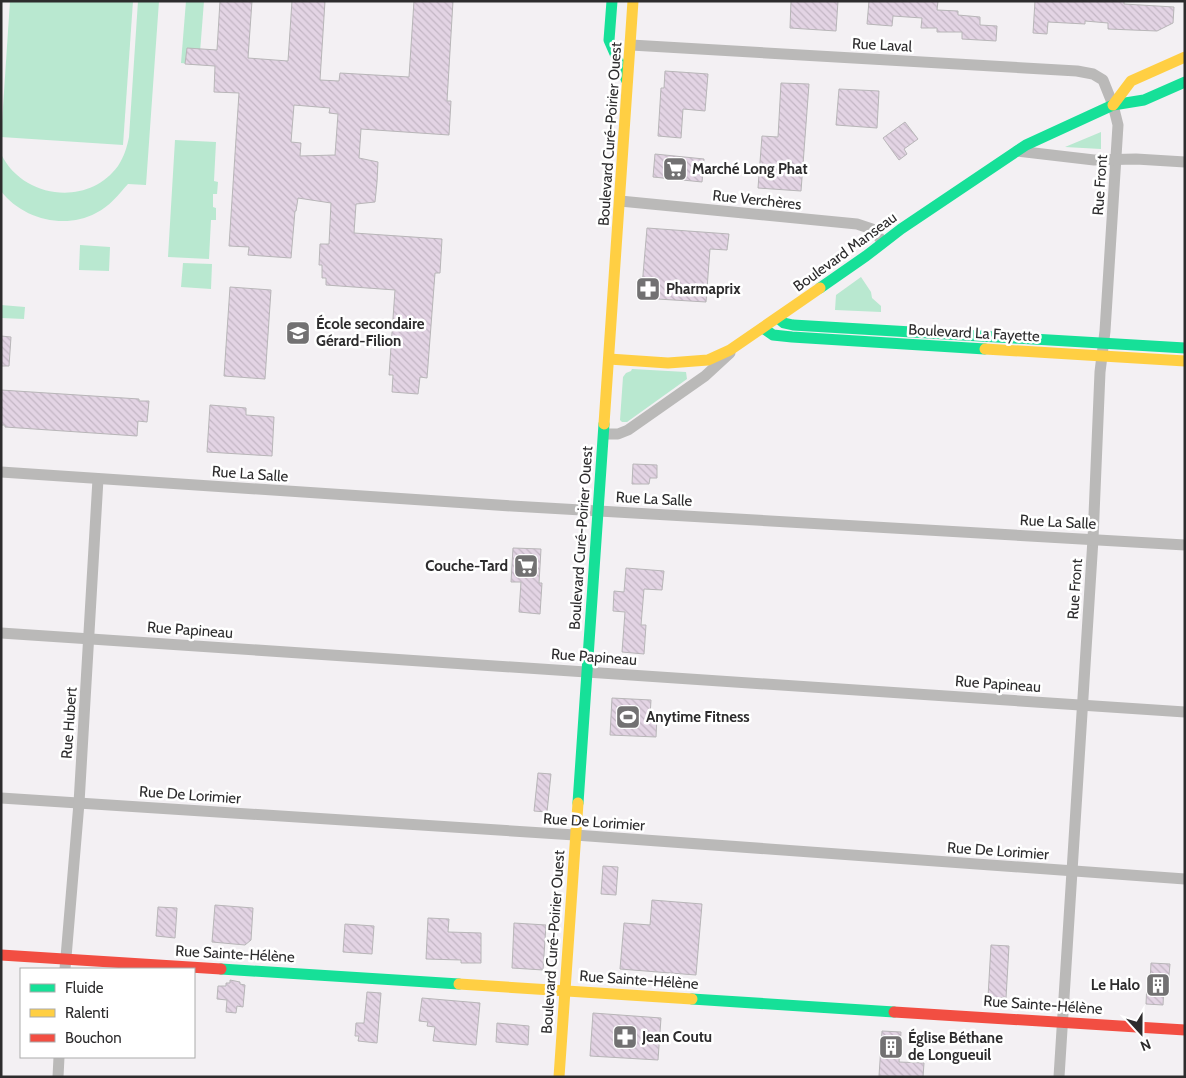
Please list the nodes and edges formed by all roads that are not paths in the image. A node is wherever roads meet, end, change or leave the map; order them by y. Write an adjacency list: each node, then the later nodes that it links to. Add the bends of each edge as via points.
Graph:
1 (612, 1): 6 (street, via 609,40)
2 (634, 1): 3 (street, Boulevard Curé-Poirier Ouest)
3 (631, 45): 6 (street, Boulevard Curé-Poirier Ouest); 7 (street, Rue Laval, via 1077,70 1103,80)
4 (1185, 57): 7 (street, Boulevard Manseau, via 1131,81)
5 (1185, 82): 7 (street, Boulevard Manseau, via 1144,100)
6 (628, 84): 11 (street, Boulevard Curé-Poirier Ouest)
7 (1113, 105): 8 (street, Boulevard Manseau); 9 (street, Rue Front, via 1118,125)
8 (1018, 151): 9 (street); 12 (street, Boulevard Manseau)
9 (1116, 160): 10 (street); 15 (street, Rue Front)
10 (1185, 162)
11 (620, 201): 12 (street, Rue Verchères, via 857,224 872,229); 19 (street, Boulevard Curé-Poirier Ouest)
12 (883, 242): 13 (street, Boulevard Manseau)
13 (778, 318): 14 (street, Boulevard Manseau); 15 (street, Boulevard La Fayette, via 793,325)
14 (763, 328): 16 (street, Boulevard Manseau); 18 (street, Boulevard La Fayette, via 773,335 792,337)
15 (1104, 344): 17 (street, Boulevard La Fayette); 18 (street, Rue Front)
16 (738, 346): 19 (street, via 695,362); 21 (street, Boulevard Manseau, via 705,376 628,430)
17 (1185, 348)
18 (1103, 356): 20 (street, Boulevard La Fayette); 25 (street, Rue Front)
19 (609, 358): 21 (street, Boulevard Curé-Poirier Ouest)
20 (1185, 361)
21 (604, 434): 24 (street, Boulevard Curé-Poirier Ouest)
22 (1, 472): 23 (street, Rue La Salle)
23 (98, 479): 24 (street, Rue La Salle); 28 (street, Rue Hubert)
24 (598, 511): 25 (street, Rue La Salle); 29 (street, Boulevard Curé-Poirier Ouest)
25 (1093, 539): 26 (street, Rue La Salle); 30 (street, Rue Front)
26 (1185, 545)
27 (1, 633): 28 (street, Rue Papineau)
28 (90, 639): 29 (street, Rue Papineau); 33 (street, Rue Hubert)
29 (586, 672): 30 (street, Rue Papineau); 34 (street, Boulevard Curé-Poirier Ouest)
30 (1082, 704): 31 (street, Rue Papineau); 35 (street, Rue Front)
31 (1185, 712)
32 (1, 798): 33 (street, Rue De Lorimier)
33 (79, 803): 34 (street, Rue De Lorimier); 38 (street, Rue Hubert)
34 (575, 835): 35 (street, Rue De Lorimier); 41 (street, Boulevard Curé-Poirier Ouest)
35 (1072, 871): 36 (street, Rue De Lorimier); 42 (street, Rue Front)
36 (1185, 879)
37 (1, 955): 38 (street, Rue Sainte-Hélène)
38 (65, 964): 39 (street, Rue Sainte-Hélène)
39 (142, 968)
40 (195, 971): 41 (street, Rue Sainte-Hélène)
41 (564, 990): 42 (street, Rue Sainte-Hélène); 46 (street, Boulevard Curé-Poirier Ouest)
42 (1062, 1022): 43 (street, Rue Sainte-Hélène); 47 (street, Rue Front)
43 (1185, 1030)
44 (59, 1058): 45 (street)
45 (58, 1077)
46 (558, 1077)
47 (1059, 1077)

